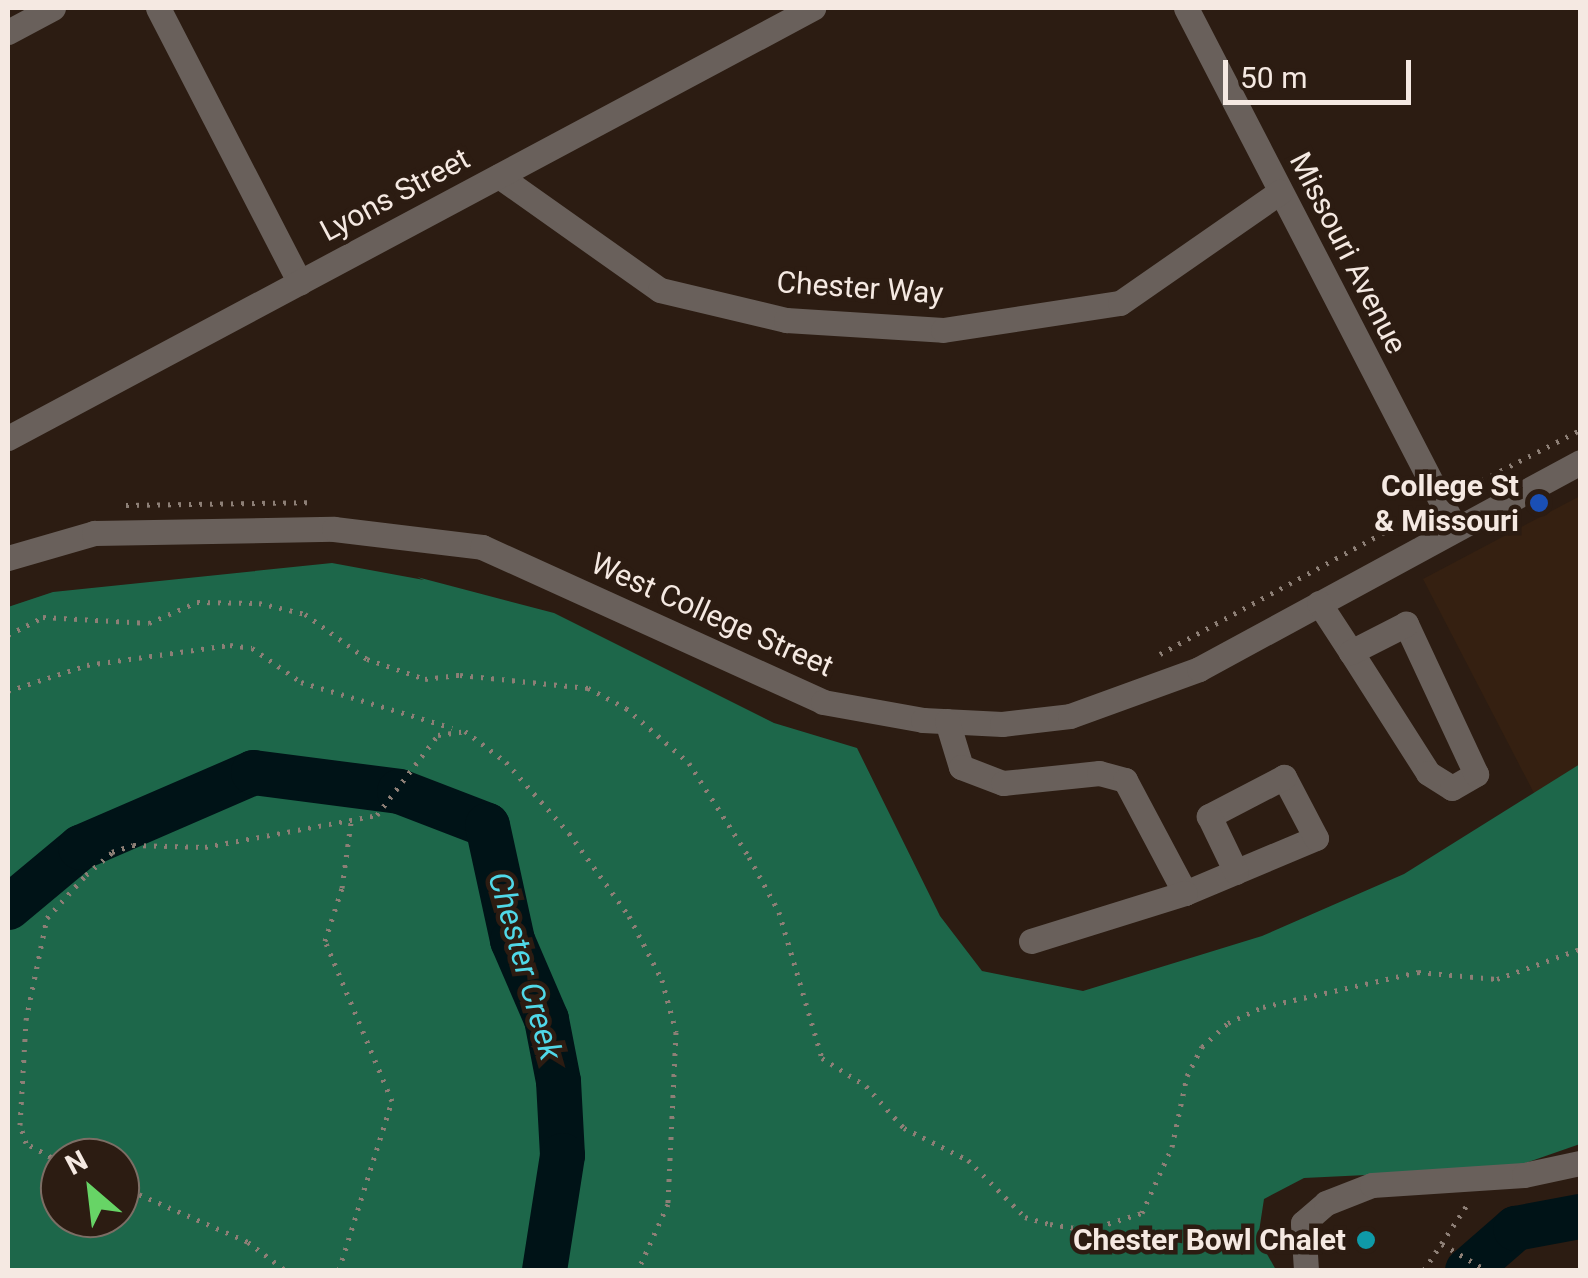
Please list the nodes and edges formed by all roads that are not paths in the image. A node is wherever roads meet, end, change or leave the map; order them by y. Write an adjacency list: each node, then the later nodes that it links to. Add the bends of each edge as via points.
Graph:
1 (52, 8): 5 (street)
2 (158, 8): 8 (street)
3 (814, 8): 6 (street, Lyons Street)
4 (1186, 8): 7 (street, Missouri Avenue)
5 (8, 32)
6 (499, 176): 7 (street, Chester Way, via 660,290 786,320 943,330 1120,303); 8 (street, Lyons Street)
7 (1280, 192): 11 (street, Missouri Avenue)
8 (300, 283): 9 (street, Lyons Street)
9 (8, 438)
10 (1580, 462): 11 (street, West College Street)
11 (1455, 528): 13 (street, West College Street)
12 (8, 558): 15 (street, West College Street, via 94,533 334,529 482,548 823,702)
13 (1320, 603): 14 (street); 15 (street, West College Street, via 1199,669 1070,716)
14 (1350, 652): 14 (street, via 1428,773 1452,788 1476,774 1406,624)
15 (947, 721): 17 (street, via 960,767 1004,783 1099,772 1125,780)
16 (1236, 872): 17 (street)
17 (1186, 894): 18 (street)
18 (1030, 941)
19 (1580, 1162): 20 (street, via 1486,1178 1372,1184 1326,1203 1303,1223)
20 (1306, 1270)

